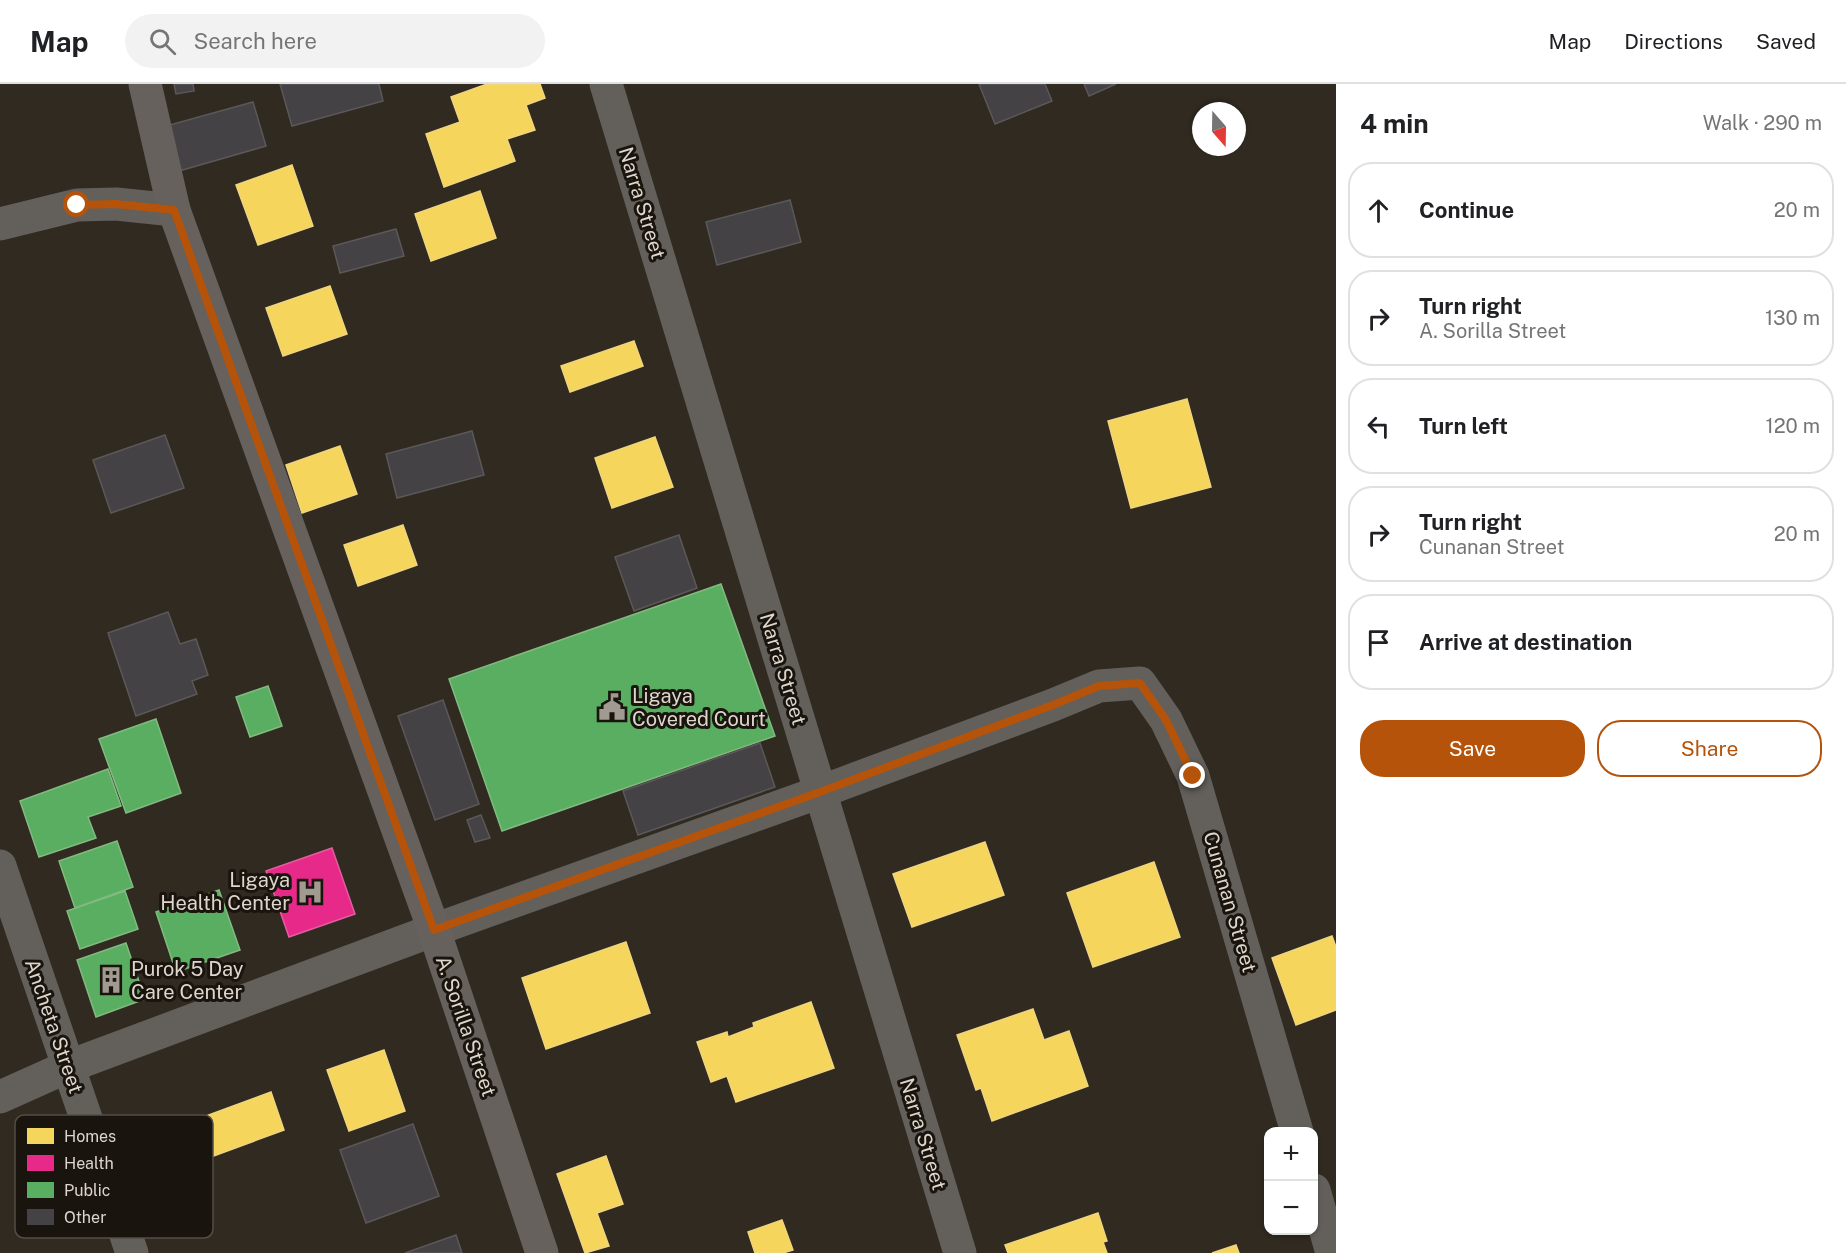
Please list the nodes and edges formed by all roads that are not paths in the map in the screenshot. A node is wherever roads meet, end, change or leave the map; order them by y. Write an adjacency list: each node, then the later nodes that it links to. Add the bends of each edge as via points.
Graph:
1 (146, 84): 3 (street, A. Sorilla Street)
2 (606, 84): 5 (street, Narra Street)
3 (174, 210): 4 (street, via 116,204 77,205); 7 (street, A. Sorilla Street)
4 (0, 224)
5 (820, 792): 7 (street); 11 (street, Cunanan Street, via 1099,686 1140,683 1166,720 1193,776); 16 (street, Narra Street)
6 (0, 866): 8 (street, Ancheta Street)
7 (434, 930): 8 (street); 15 (street, A. Sorilla Street)
8 (67, 1067): 9 (street); 10 (street, Ancheta Street)
9 (0, 1097)
10 (84, 1115)
11 (1296, 1127)
12 (1318, 1204): 17 (street)
13 (127, 1238): 14 (street, Ancheta Street)
14 (132, 1253)
15 (542, 1253)
16 (960, 1253)
17 (1332, 1253)

